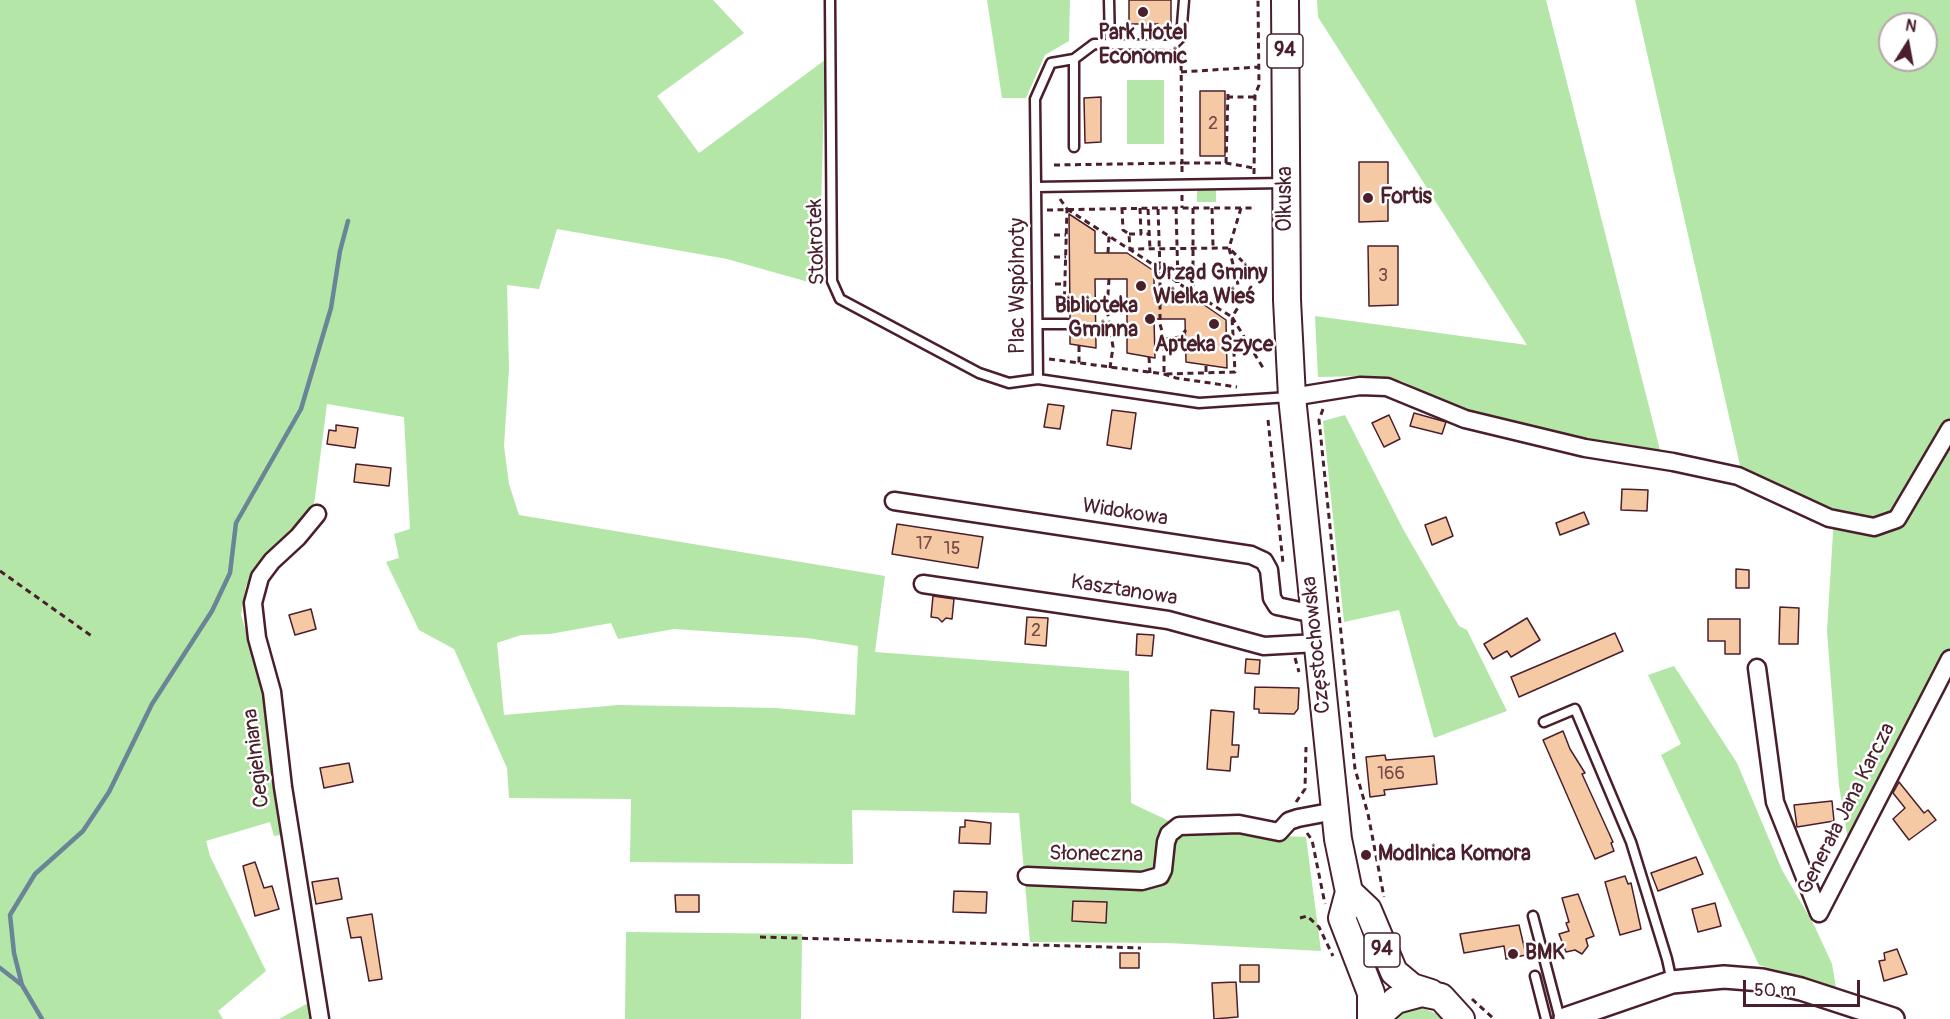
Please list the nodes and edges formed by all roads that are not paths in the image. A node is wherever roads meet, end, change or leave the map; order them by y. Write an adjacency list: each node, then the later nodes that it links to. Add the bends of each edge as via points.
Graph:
1 (830, 0): 12 (lane, Stokrotek, via 832,281 836,293 853,308 980,373 1010,383)
2 (1109, 0): 5 (lane)
3 (1184, 0): 5 (lane, via 1181,38 1173,45)
4 (1285, 0): 8 (main road, Olkuska / 94)
5 (1110, 45): 6 (lane, via 1094,44)
6 (1074, 59): 7 (lane); 9 (lane, Plac Wspólnoty, via 1051,63 1035,99)
7 (1074, 147)
8 (1286, 183): 9 (lane); 13 (main road, Olkuska / 94)
9 (1036, 186): 10 (lane, Plac Wspólnoty)
10 (1038, 324): 11 (lane); 12 (lane, Plac Wspólnoty)
11 (1067, 324)
12 (1038, 379): 13 (lane, Plac Wspólnoty, via 1199,403)
13 (1292, 397): 14 (street, via 1360,386 1387,387 1465,419 1585,448 1738,476 1829,519 1874,527 1897,519); 18 (main road, Częstochowska / 94)
14 (1950, 429)
15 (894, 501): 18 (street, Widokowa, via 1251,555 1264,561 1269,570 1272,598 1277,606)
16 (317, 514): 31 (street, Cegielniana, via 272,561 260,578 253,603 256,638 272,692)
17 (923, 584): 19 (street, Kasztanowa, via 1168,620 1264,646)
18 (1314, 614): 19 (main road, Częstochowska / 94)
19 (1317, 643): 23 (main road, Częstochowska / 94)
20 (1950, 659): 21 (street, Generała Jana Karcza, via 1819,913 1775,802)
21 (1757, 668)
22 (1544, 722): 28 (lane, via 1575,709 1631,842)
23 (1335, 811): 24 (street, Słoneczna, via 1289,821 1279,832 1239,824 1179,826 1169,834 1160,876 1142,881); 25 (main road, Częstochowska / 94)
24 (1027, 876)
25 (1349, 892): 29 (main road, 94, via 1368,910 1394,972 1412,987); 32 (main road, Częstochowska / 94, via 1342,918 1371,993)
26 (1533, 916): 34 (lane)
27 (1535, 976): 33 (lane)
28 (1672, 982): 35 (street); 36 (street, via 1710,977 1762,980)
29 (1431, 993): 30 (main road, 94); 32 (main road, 94, via 1396,1000)
30 (1464, 1013)
31 (320, 1019)
32 (1373, 1019)
33 (1546, 1019)
34 (1560, 1019)
35 (1565, 1019)
36 (1893, 1019)

